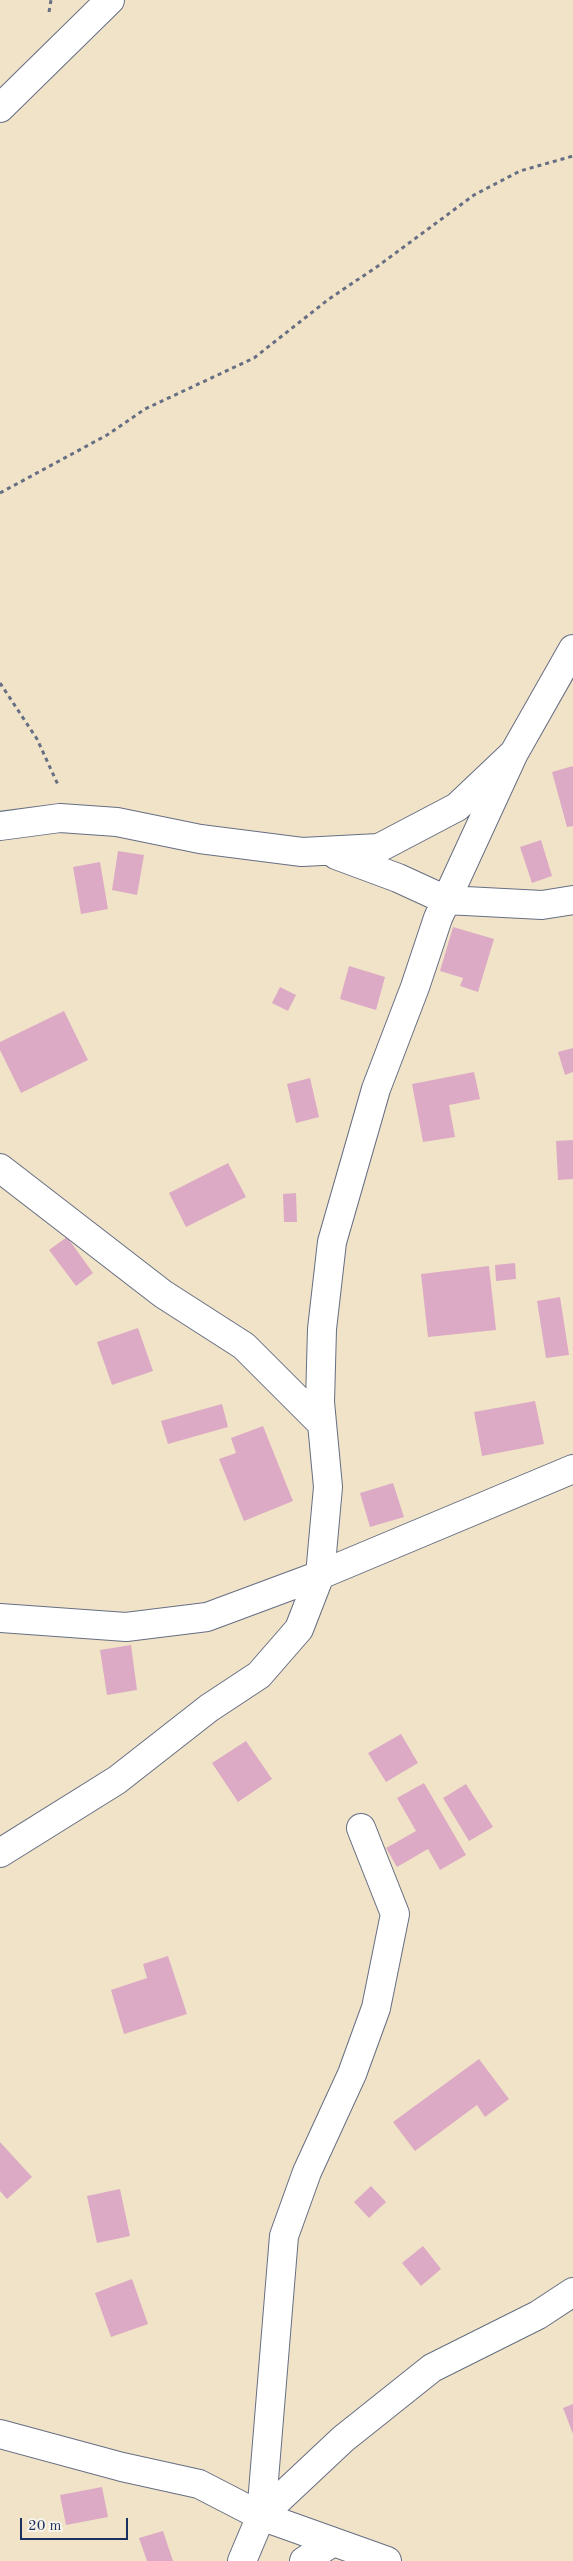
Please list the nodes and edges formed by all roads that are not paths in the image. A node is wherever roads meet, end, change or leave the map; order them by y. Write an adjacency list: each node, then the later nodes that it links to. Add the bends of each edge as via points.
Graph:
1 (110, 0): 2 (street)
2 (0, 108)
3 (573, 649): 4 (street)
4 (514, 753): 6 (street, via 458,807 379,848); 7 (street)
5 (0, 826): 6 (street, via 73,818 117,822 302,852)
6 (325, 851): 7 (street)
7 (446, 900): 8 (street, via 542,905); 10 (street, via 376,1089 332,1242 322,1329)
8 (573, 900)
9 (0, 1168): 10 (street, via 163,1294 244,1346)
10 (322, 1424): 12 (street, via 328,1488)
11 (573, 1469): 12 (street)
12 (320, 1575): 13 (street, via 207,1617 167,1624 126,1627); 15 (street, via 299,1629 259,1675 209,1708 117,1780)
13 (0, 1618)
14 (361, 1828): 18 (street, via 395,1914 376,2008 352,2074 307,2172 284,2236)
15 (0, 1853)
16 (573, 2292): 18 (street, via 538,2315 432,2368 343,2439)
17 (0, 2434): 18 (street, via 199,2484)
18 (261, 2516): 19 (street); 20 (street)
19 (333, 2542): 21 (street); 22 (street)
20 (242, 2561)
21 (304, 2561)
22 (387, 2561)

